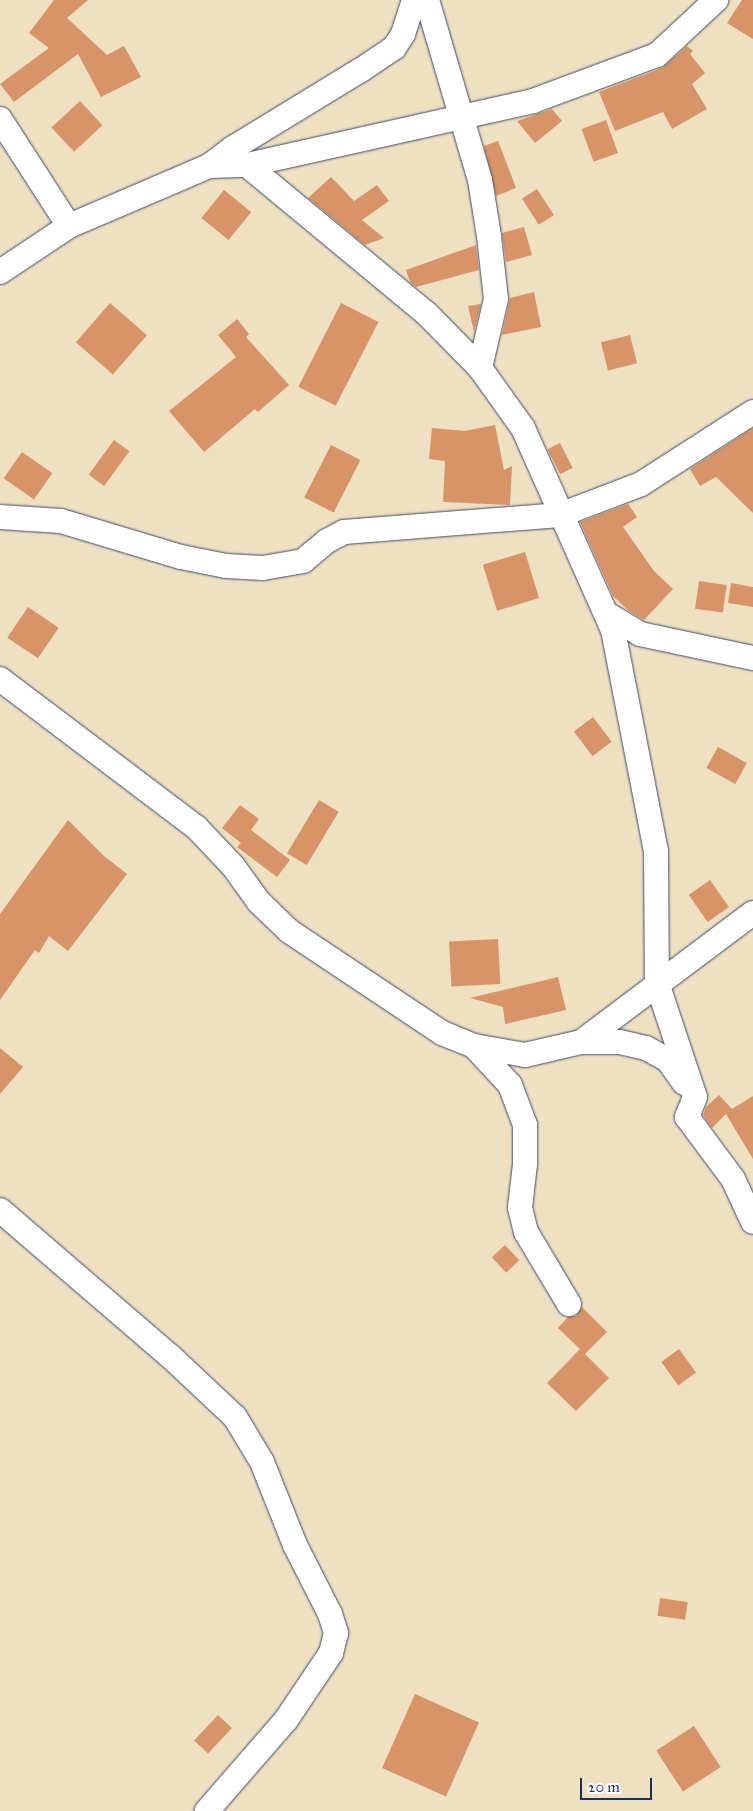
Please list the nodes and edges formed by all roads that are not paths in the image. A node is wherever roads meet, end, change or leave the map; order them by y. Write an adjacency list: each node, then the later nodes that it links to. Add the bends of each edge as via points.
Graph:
1 (414, 0): 7 (street, via 403,34 394,48)
2 (427, 0): 4 (street)
3 (716, 0): 4 (street, via 657,56 533,101)
4 (462, 117): 6 (street); 10 (street, via 480,180 496,299)
5 (0, 118): 8 (street)
6 (247, 165): 7 (street); 10 (street, via 427,314)
7 (209, 166): 8 (street)
8 (70, 226): 9 (street)
9 (0, 272)
10 (480, 368): 12 (street, via 523,428)
11 (753, 412): 12 (street, via 641,484)
12 (560, 515): 13 (street, via 344,532 327,541 303,562 263,568 226,566 181,557 61,521); 14 (street)
13 (0, 517)
14 (608, 614): 15 (street, via 640,634); 18 (street, via 621,665 656,850)
15 (753, 658)
16 (0, 679): 20 (street, via 196,827 233,866 259,902 288,931 442,1033)
17 (748, 922): 18 (street)
18 (657, 983): 19 (street); 21 (street)
19 (582, 1042): 20 (street, via 524,1055); 21 (street, via 620,1042 646,1048 668,1060)
20 (474, 1046): 24 (street, via 510,1085 525,1125 520,1208 526,1232)
21 (695, 1097): 23 (street, via 687,1117 733,1179)
22 (0, 1210): 25 (street, via 170,1356 235,1417 262,1462 295,1546 330,1614 336,1633 331,1653 286,1720)
23 (753, 1222)
24 (569, 1304)
25 (207, 1811)

